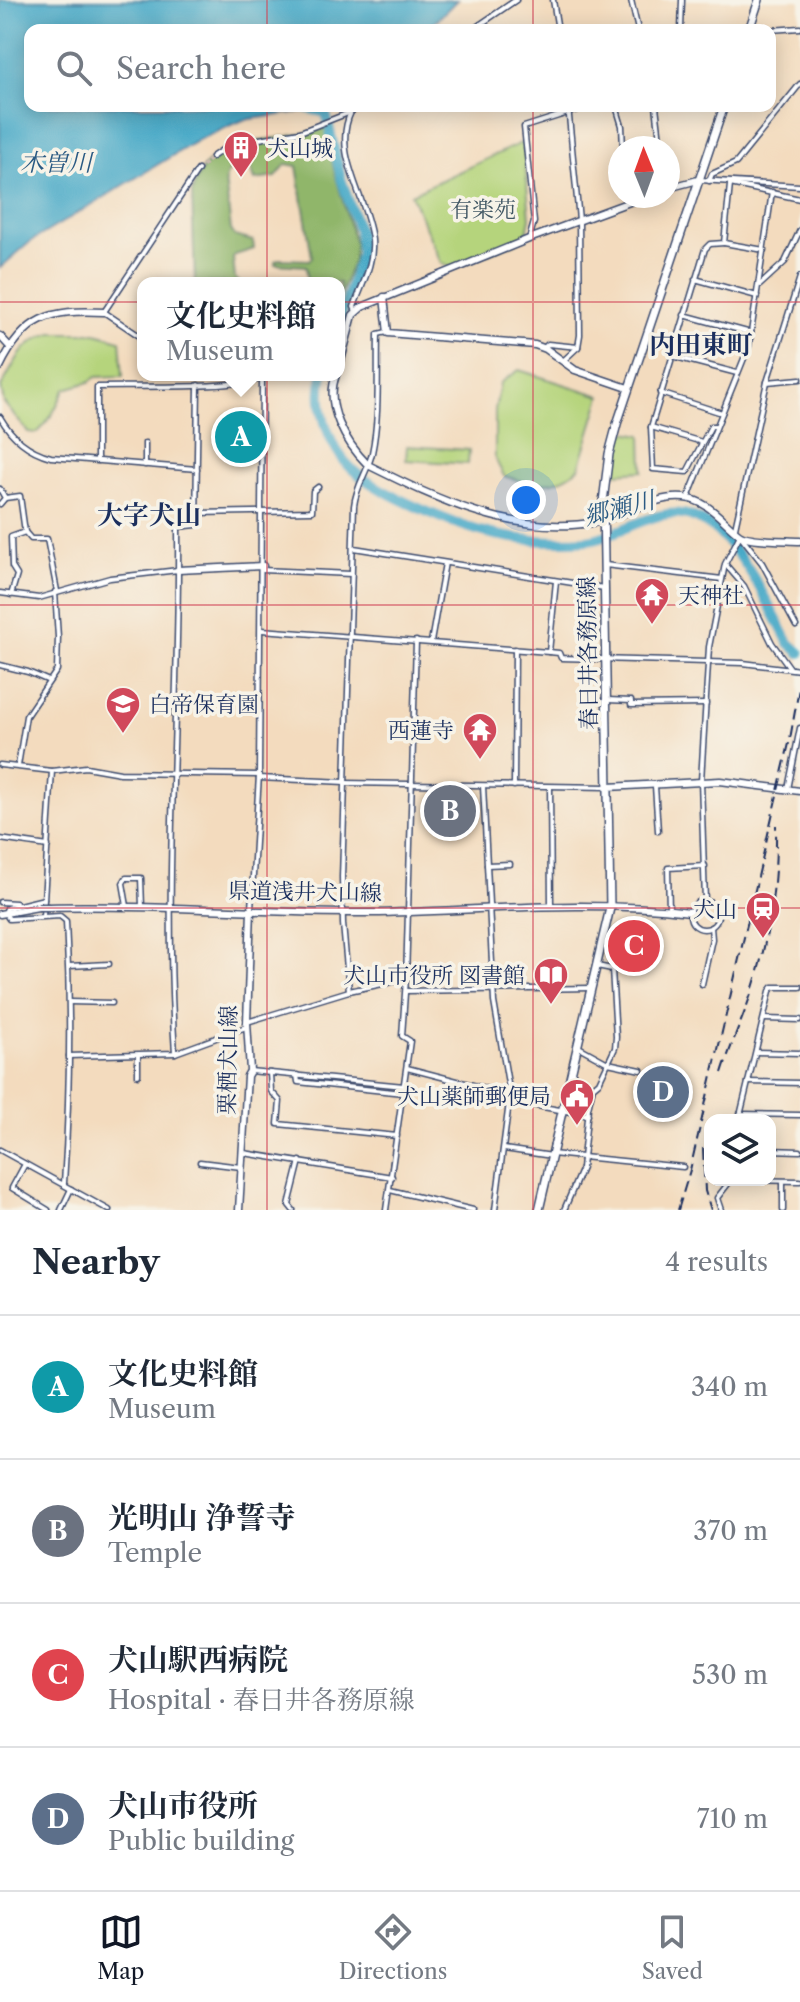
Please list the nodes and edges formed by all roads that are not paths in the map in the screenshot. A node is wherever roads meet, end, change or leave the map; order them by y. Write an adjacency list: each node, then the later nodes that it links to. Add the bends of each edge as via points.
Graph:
1 (516, 0): 6 (street)
2 (553, 0): 7 (street)
3 (631, 0): 8 (street)
4 (682, 0): 9 (street)
5 (759, 0): 10 (main road)
6 (481, 24)
7 (557, 24)
8 (637, 24)
9 (681, 24)
10 (751, 24)
11 (800, 28): 12 (street)
12 (776, 30)
13 (800, 84): 25 (street, via 736,163 712,174)
14 (351, 112): 22 (street, via 300,132 231,144); 42 (street, via 345,125 351,171 372,236 370,266)
15 (572, 112): 19 (street)
16 (618, 112): 20 (street)
17 (657, 112): 21 (street)
18 (722, 112): 24 (main road, 春日井各務原線)
19 (569, 113): 32 (street); 34 (street, via 524,127 534,222)
20 (622, 136)
21 (660, 136)
22 (212, 157)
23 (198, 170): 43 (street)
24 (698, 180): 25 (street); 27 (street); 65 (main road, 春日井各務原線)
25 (709, 181): 26 (street)
26 (730, 183): 28 (street); 29 (street); 35 (street)
27 (680, 185)
28 (800, 186)
29 (772, 192): 30 (street); 36 (street)
30 (800, 199)
31 (608, 207): 32 (street)
32 (579, 220): 34 (street); 51 (street)
33 (800, 230): 39 (street, via 785,262)
34 (529, 239): 41 (street)
35 (724, 243): 36 (street); 38 (street, via 705,249)
36 (764, 250): 39 (street)
37 (800, 277): 62 (street)
38 (695, 279): 40 (street); 44 (street)
39 (759, 286): 40 (street)
40 (757, 296): 46 (street)
41 (384, 297): 42 (street); 45 (street)
42 (356, 311): 49 (street)
43 (104, 312): 47 (street); 50 (street, via 46,316 28,326)
44 (684, 315): 46 (street); 54 (street)
45 (387, 332): 52 (street); 75 (street, via 378,334 376,432)
46 (751, 333): 57 (street)
47 (137, 334)
48 (2, 338): 50 (street)
49 (348, 341): 53 (street)
50 (10, 347): 56 (street)
51 (578, 347): 52 (street); 55 (street)
52 (544, 348): 55 (street)
53 (345, 350)
54 (672, 356): 57 (street); 66 (street)
55 (562, 362): 65 (street)
56 (0, 367)
57 (737, 373): 67 (street)
58 (800, 379): 62 (street)
59 (251, 381): 63 (street)
60 (262, 381): 82 (street)
61 (335, 381): 75 (street, via 332,404)
62 (767, 382): 85 (street)
63 (229, 383): 64 (street)
64 (198, 385): 73 (street, via 97,387); 76 (street)
65 (628, 388): 84 (main road, 春日井各務原線, via 609,454)
66 (660, 393): 67 (street); 70 (street)
67 (722, 413): 69 (street)
68 (0, 417): 73 (street, via 19,441 38,453)
69 (716, 426): 71 (street); 80 (street)
70 (651, 427): 71 (street); 71 (street, via 653,469 687,472)
71 (703, 442)
72 (145, 443): 74 (street)
73 (97, 461): 74 (street)
74 (145, 465): 76 (street)
75 (367, 468): 84 (street, via 459,507 513,521); 89 (street, via 357,485)
76 (197, 469): 83 (street)
77 (318, 487): 82 (street, via 312,511)
78 (0, 489): 79 (street)
79 (5, 498): 81 (street); 86 (street, via 20,496)
80 (688, 498): 84 (street, via 664,499); 85 (street)
81 (0, 504)
82 (263, 511): 83 (street); 93 (street)
83 (197, 513): 94 (street, via 196,525 178,527)
84 (604, 524): 92 (main road, 春日井各務原線)
85 (735, 528): 87 (street)
86 (25, 532): 99 (street, via 31,539 47,539); 101 (street, via 11,537 17,575)
87 (738, 538): 88 (street); 91 (street); 102 (street, via 762,563)
88 (800, 541)
89 (353, 547): 90 (street); 95 (street)
90 (445, 563): 97 (street); 106 (street)
91 (725, 564): 96 (street); 112 (street, via 744,586)
92 (604, 565): 96 (street); 98 (main road, 春日井各務原線)
93 (262, 568): 94 (street); 95 (street); 103 (street)
94 (178, 570): 99 (street, via 110,578); 122 (street)
95 (351, 574): 104 (street)
96 (722, 579): 110 (street)
97 (556, 581): 98 (street); 108 (street)
98 (604, 588): 109 (main road, 春日井各務原線)
99 (56, 592): 101 (street, via 39,598); 114 (street, via 57,670)
100 (0, 593): 101 (street)
101 (11, 595)
102 (796, 626)
103 (262, 630): 104 (street); 123 (street)
104 (348, 636): 105 (street); 125 (street)
105 (416, 641): 106 (street); 126 (street)
106 (431, 642): 107 (street)
107 (515, 649): 108 (street); 128 (street)
108 (549, 652): 109 (street, via 561,658)
109 (606, 660): 110 (street); 115 (main road, 春日井各務原線)
110 (709, 662): 112 (street); 116 (street)
111 (0, 665): 114 (street)
112 (790, 668): 113 (street)
113 (800, 670)
114 (49, 681): 120 (street, via 26,716)
115 (606, 699): 116 (street, via 631,705); 131 (main road, 春日井各務原線)
116 (706, 704): 124 (street)
117 (800, 728): 118 (street)
118 (798, 751): 132 (street)
119 (0, 765): 120 (street)
120 (18, 766): 121 (street)
121 (52, 771): 122 (street, via 86,767); 136 (street)
122 (175, 774): 123 (street); 146 (street)
123 (259, 776): 125 (street); 150 (street)
124 (701, 781): 129 (street); 132 (street); 139 (street)
125 (345, 782): 126 (street); 152 (street)
126 (410, 784): 127 (street); 153 (street)
127 (483, 786): 128 (street); 138 (street)
128 (514, 786): 130 (street)
129 (655, 786): 131 (street); 134 (street)
130 (550, 787): 131 (street); 147 (street)
131 (608, 787): 148 (main road, 春日井各務原線)
132 (788, 789): 133 (street)
133 (800, 791)
134 (658, 831)
135 (0, 839): 136 (street)
136 (48, 846): 140 (street)
137 (510, 864): 138 (street)
138 (487, 865): 149 (street)
139 (705, 866): 141 (street); 151 (street, via 668,868)
140 (44, 899): 143 (street); 156 (street)
141 (705, 901): 154 (street); 157 (street, via 718,913)
142 (0, 902): 143 (street)
143 (22, 904): 155 (street)
144 (127, 906): 145 (street, 県道浅井犬山線); 145 (street, via 123,883 126,878 141,878); 155 (street, 県道浅井犬山線, bridge)
145 (142, 907): 146 (street, 県道浅井犬山線)
146 (172, 907): 150 (street, 県道浅井犬山線); 175 (street)
147 (551, 908): 148 (street, 県道浅井犬山線); 149 (street, 県道浅井犬山線)
148 (610, 908): 151 (street, 県道浅井犬山線); 160 (main road, 春日井各務原線)
149 (488, 909): 153 (street, 県道浅井犬山線); 165 (street)
150 (251, 910): 152 (street, 県道浅井犬山線); 172 (street, 栗栖犬山線)
151 (669, 910): 154 (street, 県道浅井犬山線)
152 (342, 912): 153 (street, 県道浅井犬山線); 166 (street)
153 (407, 912): 161 (street)
154 (690, 912): 157 (street, via 699,928)
155 (2, 913): 156 (street, via 9,919)
156 (43, 917): 159 (street, via 65,918)
157 (711, 927): 162 (street)
158 (109, 964): 159 (street)
159 (69, 966): 168 (street)
160 (597, 966): 164 (main road, 春日井各務原線); 179 (street, via 612,969 616,1037)
161 (406, 979): 166 (street); 167 (street)
162 (702, 984)
163 (800, 987): 170 (street, via 773,987)
164 (591, 988): 165 (street); 173 (main road, 春日井各務原線)
165 (494, 990): 167 (street); 190 (street)
166 (349, 991): 172 (street)
167 (405, 991): 180 (street, via 402,1036 410,1041)
168 (70, 1002): 169 (street); 178 (street)
169 (112, 1003)
170 (764, 1019): 171 (street); 174 (street)
171 (800, 1020)
172 (248, 1024): 175 (street); 182 (street, 栗栖犬山線)
173 (577, 1046): 179 (street); 191 (main road, 春日井各務原線)
174 (756, 1052): 176 (street); 186 (street)
175 (175, 1053): 177 (street)
176 (800, 1053)
177 (138, 1055): 178 (street); 184 (street)
178 (69, 1056): 212 (street)
179 (608, 1063): 181 (street); 193 (street, via 592,1089)
180 (407, 1068): 188 (street); 190 (street, via 488,1089)
181 (641, 1070)
182 (250, 1071): 183 (street); 201 (street, 栗栖犬山線)
183 (270, 1073): 185 (street); 196 (street, via 271,1091 280,1101 278,1124)
184 (138, 1075)
185 (297, 1075): 188 (street); 189 (street, via 298,1082)
186 (748, 1082): 187 (street); 192 (street)
187 (800, 1083)
188 (404, 1086): 189 (street)
189 (404, 1093): 196 (street)
190 (509, 1101): 191 (street); 197 (street)
191 (563, 1110): 193 (street); 202 (main road, 春日井各務原線)
192 (741, 1114)
193 (588, 1115): 203 (street)
194 (800, 1115): 195 (street)
195 (776, 1116)
196 (397, 1136): 209 (street)
197 (504, 1149): 202 (street); 222 (street)
198 (0, 1150): 206 (street)
199 (776, 1150): 200 (street)
200 (800, 1151)
201 (244, 1153): 204 (street); 207 (street, 栗栖犬山線)
202 (552, 1155): 203 (street); 223 (main road, 春日井各務原線)
203 (584, 1158): 208 (street); 224 (street)
204 (300, 1161): 209 (street); 219 (street, via 289,1205)
205 (200, 1162): 207 (street)
206 (26, 1164): 212 (street); 215 (street, via 12,1188)
207 (242, 1167): 218 (street, 栗栖犬山線)
208 (683, 1167)
209 (392, 1177): 214 (street)
210 (800, 1181): 211 (street)
211 (783, 1182): 225 (street, via 731,1180 717,1198); 226 (street)
212 (64, 1183): 213 (street)
213 (71, 1189): 216 (street); 217 (street)
214 (390, 1190): 220 (street); 221 (street)
215 (48, 1210)
216 (61, 1210)
217 (109, 1210)
218 (239, 1210)
219 (293, 1210)
220 (386, 1210)
221 (473, 1210)
222 (495, 1210)
223 (539, 1210)
224 (564, 1210)
225 (721, 1210)
226 (783, 1210)

